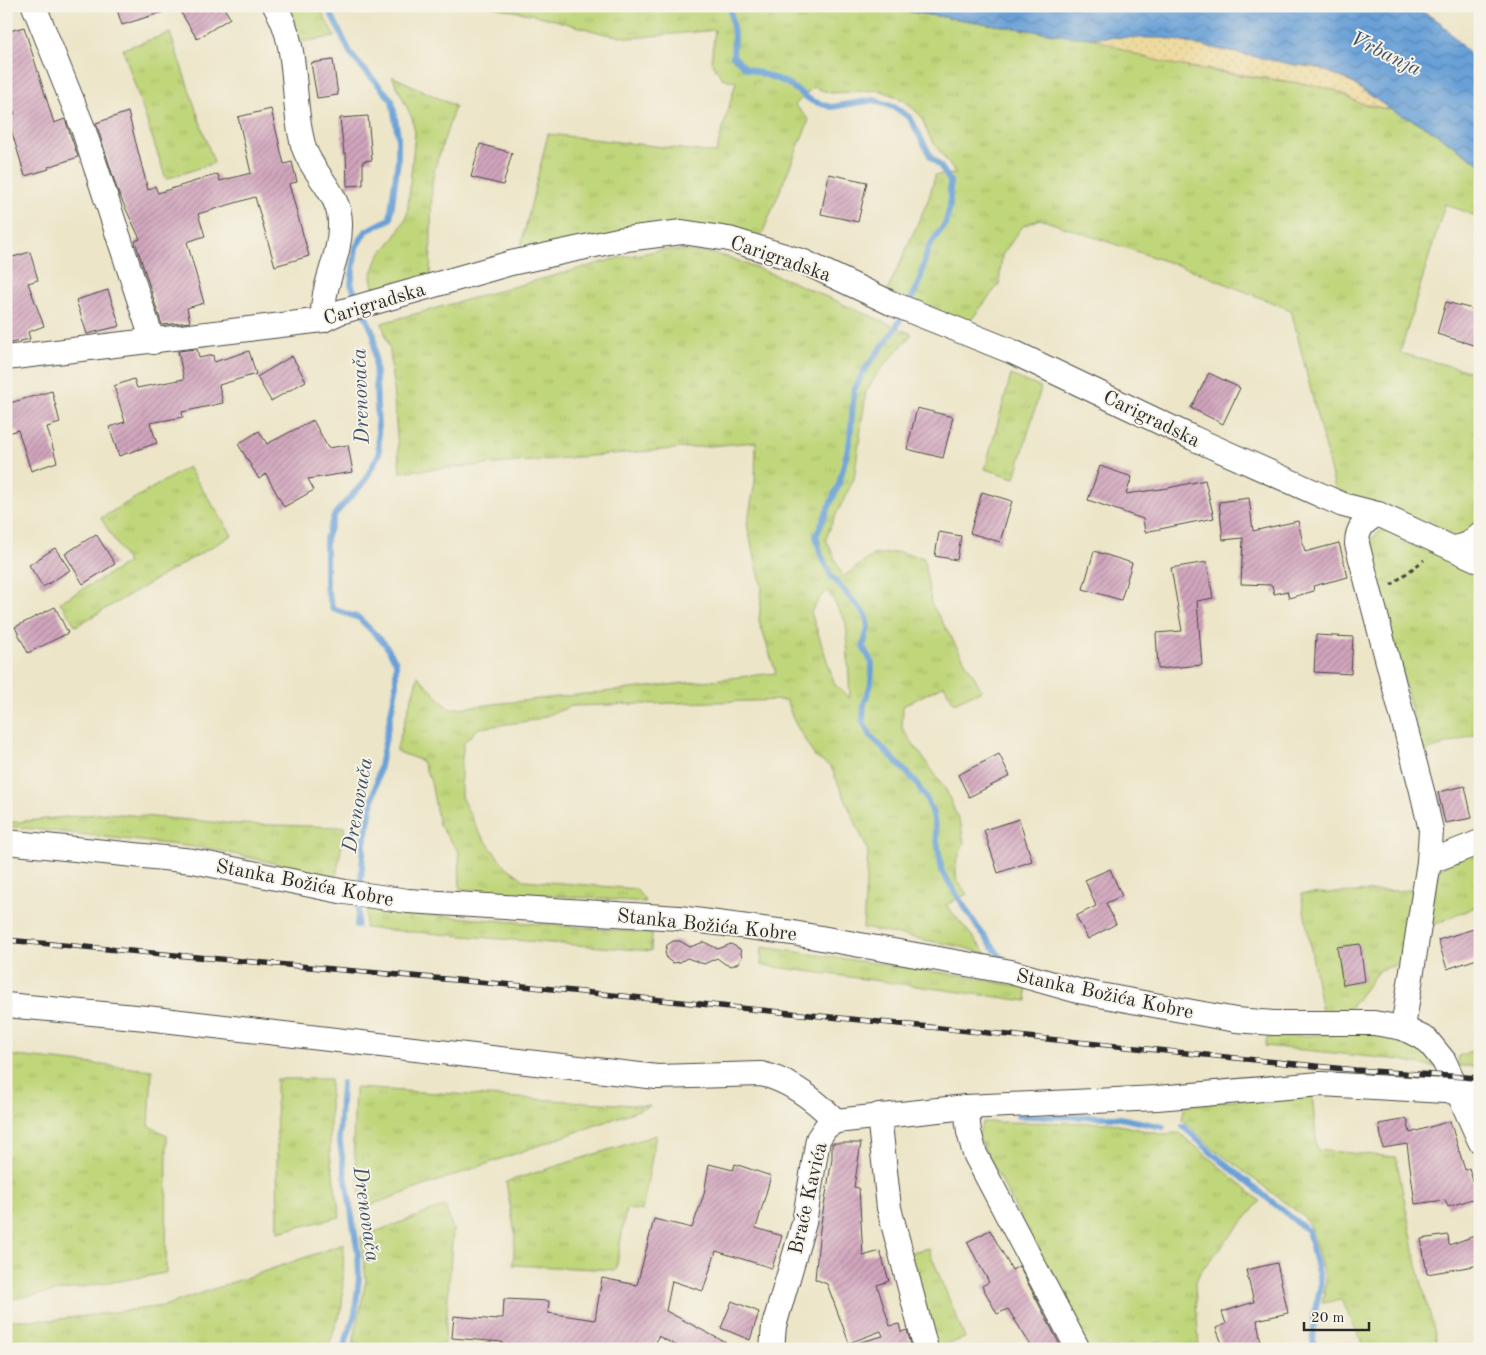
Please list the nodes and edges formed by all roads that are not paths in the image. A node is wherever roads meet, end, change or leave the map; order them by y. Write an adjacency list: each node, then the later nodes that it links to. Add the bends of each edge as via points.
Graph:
1 (34, 6): 4 (street, via 83,128)
2 (275, 6): 3 (street, via 292,54 305,150 332,194 340,222 339,249 324,293)
3 (331, 316): 4 (street, Carigradska); 6 (street, Carigradska, via 511,263 618,240 682,232 730,238 804,262 891,303 1013,352)
4 (153, 342): 5 (street, Carigradska)
5 (6, 358)
6 (1343, 505): 7 (street, Carigradska); 8 (street)
7 (1378, 514): 8 (street, via 1365,520); 9 (street, Carigradska)
8 (1357, 538): 12 (street, via 1422,791 1430,830)
9 (1469, 548)
10 (6, 842): 14 (street, Stanka Božića Kobre, via 193,861 345,892 408,901 670,917 732,924 870,945 1011,972 1078,991 1236,1020 1374,1023)
11 (1480, 842): 12 (street)
12 (1429, 862): 14 (street)
13 (6, 1005): 18 (street, via 657,1077 761,1074 792,1086 822,1107)
14 (1403, 1028): 15 (street, Stanka Božića Kobre, via 1427,1040)
15 (1469, 1093): 16 (street, Braće Kavića, via 1321,1084 1148,1099); 19 (street, Stanka Božića Kobre)
16 (966, 1107): 17 (street, Braće Kavića); 22 (street, via 975,1154)
17 (879, 1115): 18 (street, Braće Kavića); 21 (street, via 889,1208)
18 (836, 1122): 20 (street, Braće Kavića, via 826,1127 818,1139 804,1223 774,1326)
19 (1480, 1141)
20 (772, 1349)
21 (926, 1349)
22 (1078, 1349)

